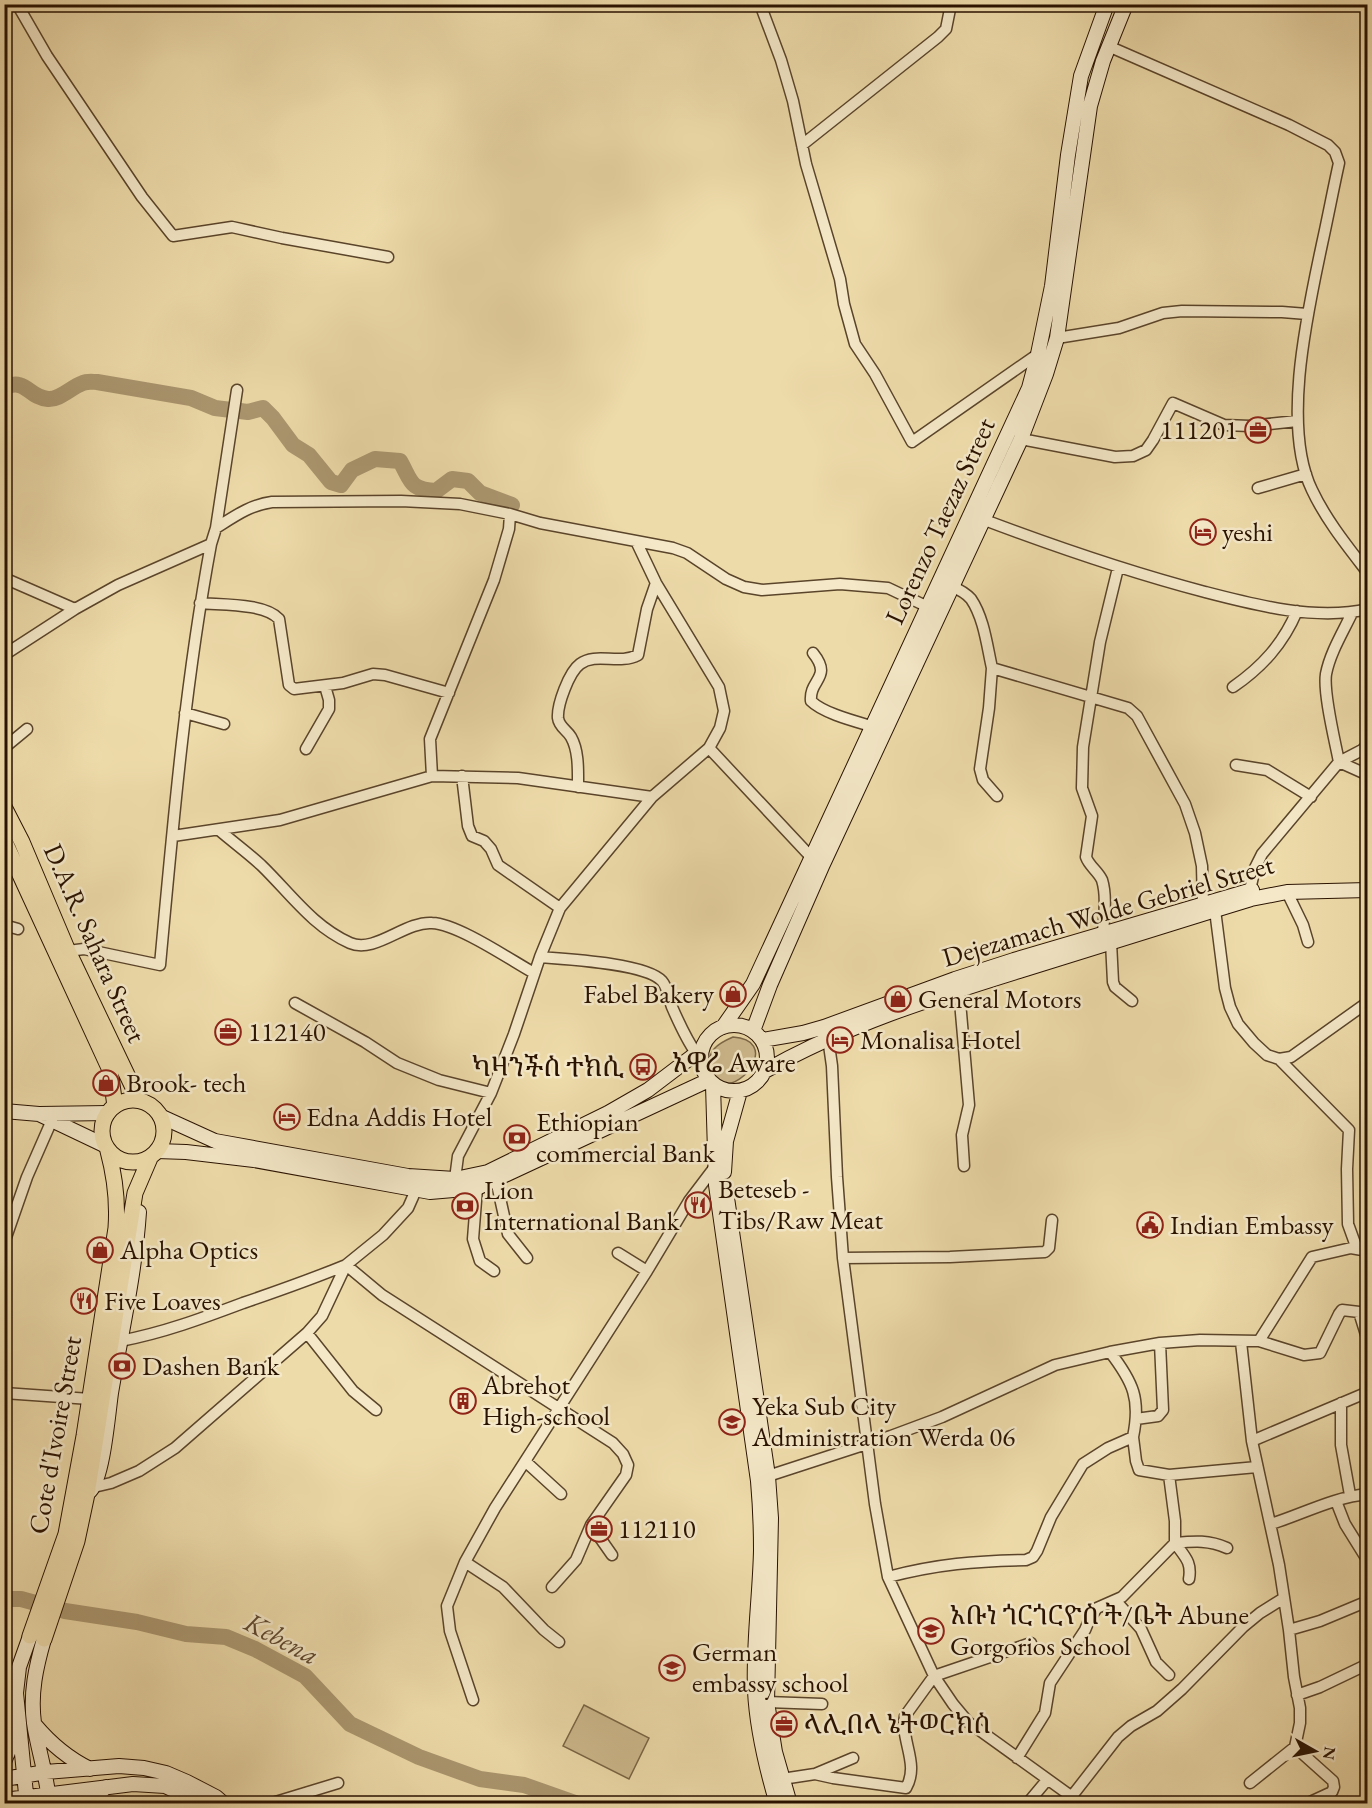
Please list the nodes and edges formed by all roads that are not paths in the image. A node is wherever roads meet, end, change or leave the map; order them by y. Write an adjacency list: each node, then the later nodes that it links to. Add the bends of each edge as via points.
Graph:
1 (17, 4): 8 (street, via 47,56 142,197 173,236 232,227)
2 (760, 4): 7 (street, via 781,60)
3 (951, 4): 7 (street, via 946,29 938,37)
4 (1107, 4): 11 (main road, Lorenzo Taezaz Street, via 1080,76 1052,286)
5 (1126, 4): 6 (main road, Lorenzo Taezaz Street)
6 (1108, 46): 9 (street, via 1289,125 1335,152 1338,163); 10 (main road, Lorenzo Taezaz Street, via 1090,106)
7 (802, 145): 11 (street, via 855,344 912,442)
8 (388, 257)
9 (1307, 314): 10 (street, via 1195,310 1163,313 1119,328); 13 (street)
10 (1057, 339): 14 (main road, Lorenzo Taezaz Street)
11 (1038, 354): 28 (main road, Lorenzo Taezaz Street, via 1029,388)
12 (237, 390): 19 (street)
13 (1297, 421): 14 (street, via 1224,425 1173,403 1146,450 1133,456 1115,457); 15 (street)
14 (1021, 439): 18 (main road, Lorenzo Taezaz Street)
15 (1306, 474): 16 (street); 23 (street, via 1334,526)
16 (1258, 488)
17 (510, 514): 19 (street, via 460,504 272,502 257,504); 20 (street); 40 (street, via 496,573)
18 (982, 519): 22 (street); 26 (main road, Lorenzo Taezaz Street)
19 (216, 528): 21 (street)
20 (636, 541): 25 (street); 28 (street, via 687,553 744,587 879,587)
21 (210, 544): 27 (street); 29 (street)
22 (1118, 568): 31 (street, via 1242,601); 41 (street)
23 (1368, 573)
24 (4, 578): 29 (street)
25 (656, 583): 48 (street, via 718,687 724,711); 55 (street, via 638,655 630,660 592,658 580,664 560,702 559,724 571,737 576,752)
26 (951, 586): 36 (main road, Lorenzo Taezaz Street); 37 (street, via 970,598 978,613)
27 (200, 603): 38 (street, via 273,613 279,619 289,685 294,689); 42 (street)
28 (926, 606): 33 (main road, Lorenzo Taezaz Street)
29 (75, 609): 35 (street)
30 (1368, 609): 32 (street)
31 (1297, 611): 32 (street); 39 (street, via 1275,650 1256,672)
32 (1352, 613): 50 (street, via 1326,673 1325,688)
33 (906, 650): 36 (main road); 44 (main road, Lorenzo Taezaz Street)
34 (813, 653): 44 (street, via 820,662 821,675 810,694 815,705)
35 (4, 655)
36 (920, 656): 82 (main road, Lorenzo Taezaz Street, via 767,992)
37 (992, 668): 41 (street); 56 (street, via 980,769)
38 (324, 686): 40 (street, via 373,674); 49 (street, via 329,710)
39 (1233, 687)
40 (449, 693): 53 (street, via 430,739)
41 (1091, 698): 68 (street, via 1128,708 1137,716 1180,792 1196,834); 72 (street, via 1081,778 1092,816 1086,857 1104,890)
42 (185, 713): 43 (street); 61 (street)
43 (224, 724)
44 (872, 726): 63 (main road, Lorenzo Taezaz Street)
45 (27, 729): 47 (street)
46 (1368, 744): 50 (street)
47 (4, 748)
48 (709, 748): 57 (street); 63 (street)
49 (306, 749)
50 (1339, 762): 52 (street); 58 (street)
51 (1236, 765): 58 (street, via 1267,770)
52 (1368, 775)
53 (432, 776): 54 (street); 60 (street, via 280,820)
54 (462, 776): 55 (street, via 518,778); 69 (street, via 472,836 484,841 498,865)
55 (578, 787): 57 (street)
56 (997, 796)
57 (652, 797): 69 (street)
58 (1311, 797): 65 (street, via 1262,854)
59 (4, 807): 74 (main road, D.A.R. Sahara Street)
60 (219, 830): 61 (street); 76 (street, via 262,866 311,918 350,943 372,943 414,924 433,923 453,929)
61 (173, 836): 74 (street, via 160,965 84,949)
62 (4, 840): 91 (main road, D.A.R. Sahara Street, via 110,1070)
63 (812, 857): 81 (main road, Lorenzo Taezaz Street, via 753,984)
64 (1368, 880): 65 (main road, Dejezamach Wolde Gebriel Street, via 1302,882)
65 (1250, 890): 68 (main road, Dejezamach Wolde Gebriel Street)
66 (1368, 890): 67 (main road, Dejezamach Wolde Gebriel Street)
67 (1287, 892): 68 (main road, Dejezamach Wolde Gebriel Street); 73 (street)
68 (1209, 907): 72 (main road, Dejezamach Wolde Gebriel Street); 85 (street, via 1223,957 1225,988 1238,1024 1254,1044)
69 (560, 908): 75 (street)
70 (4, 925): 71 (street)
71 (18, 929)
72 (1107, 938): 77 (main road, Dejezamach Wolde Gebriel Street); 78 (street, via 1113,982); 82 (main road, Dejezamach Wolde Gebriel Street, via 955,979 803,1033)
73 (1308, 942)
74 (68, 951): 90 (main road, D.A.R. Sahara Street)
75 (540, 957): 76 (street); 84 (street, via 605,962 661,980 679,1024)
76 (534, 973): 89 (street)
77 (959, 990): 83 (main road, Dejezamach Wolde Gebriel Street); 97 (street, via 969,1105 962,1135)
78 (1132, 1001)
79 (1368, 1002): 85 (street, via 1291,1057)
80 (296, 1003): 89 (street, via 397,1063 439,1080)
81 (723, 1027): 82 (main road, via 739,1025); 84 (main road, via 713,1032)
82 (758, 1036): 86 (main road, via 766,1050)
83 (828, 1038): 86 (main road, Dejezamach Wolde Gebriel Street); 109 (street)
84 (699, 1051): 87 (main road, via 703,1071); 99 (main road, via 648,1090 608,1113 488,1172)
85 (1279, 1059): 106 (street, via 1349,1130 1348,1224)
86 (765, 1071): 88 (main road, via 759,1081)
87 (711, 1082): 88 (main road, via 721,1090); 98 (main road); 100 (main road)
88 (740, 1091): 127 (main road, via 723,1163)
89 (491, 1093): 99 (street, via 458,1156)
90 (139, 1100): 91 (main road, via 129,1100); 93 (main road)
91 (111, 1110): 94 (main road); 95 (main road, via 102,1131)
92 (4, 1111): 94 (main road)
93 (160, 1116): 96 (main road, via 164,1134); 99 (main road, via 215,1141 408,1176)
94 (45, 1117): 95 (main road); 105 (street)
95 (106, 1148): 96 (main road, via 122,1161 132,1163); 122 (main road, Cote d'Ivoire Street, via 118,1205)
96 (154, 1154): 102 (main road, via 186,1152 254,1160); 103 (main road, Cote d'Ivoire Street)
97 (964, 1166)
98 (714, 1168): 112 (street); 127 (main road)
99 (455, 1179)
100 (496, 1180): 101 (main road); 108 (street, via 508,1234)
101 (477, 1188): 102 (main road); 111 (street, via 473,1239 480,1261)
102 (416, 1190): 110 (street, via 408,1209)
103 (135, 1193): 114 (main road, Cote d'Ivoire Street, via 139,1214); 135 (main road, Cote d'Ivoire Street)
104 (1052, 1220): 109 (street, via 1049,1248 1045,1252)
105 (4, 1243)
106 (1362, 1250): 116 (street, via 1351,1248 1312,1257)
107 (618, 1253): 112 (street)
108 (526, 1258)
109 (843, 1258): 130 (street)
110 (346, 1265): 113 (street, via 322,1316); 114 (street, via 192,1322); 125 (street, via 382,1295)
111 (494, 1271)
112 (647, 1271): 125 (street)
113 (307, 1333): 124 (street, via 353,1391); 135 (street, via 175,1448 139,1471)
114 (120, 1341): 135 (main road, Cote d'Ivoire Street, via 102,1454)
115 (1241, 1341): 116 (street); 118 (street); 129 (street)
116 (1259, 1341): 117 (street, via 1304,1355 1320,1353 1339,1314 1347,1309 1359,1311)
117 (1368, 1341)
118 (1160, 1343): 119 (street); 126 (street, via 1163,1410 1158,1416)
119 (1110, 1352): 126 (street, via 1133,1387); 130 (street, via 1055,1365 942,1416)
120 (1368, 1392): 123 (street)
121 (4, 1393): 122 (street)
122 (90, 1399): 147 (main road, Cote d'Ivoire Street)
123 (1341, 1403): 129 (street); 138 (street, via 1341,1451)
124 (376, 1410)
125 (559, 1410): 131 (street); 141 (street, via 613,1443 628,1464 626,1474)
126 (1136, 1419): 128 (street)
127 (757, 1436): 134 (main road); 189 (main road, via 761,1551 755,1694 765,1759)
128 (1133, 1437): 133 (street, via 1140,1470); 148 (street, via 1083,1464 1033,1557 939,1565)
129 (1252, 1441): 132 (street)
130 (867, 1443): 134 (street); 148 (street)
131 (526, 1462): 136 (street); 146 (street)
132 (1257, 1467): 133 (street); 140 (street)
133 (1169, 1475): 142 (street)
134 (768, 1476): 163 (main road, via 771,1528)
135 (91, 1490): 147 (main road, Cote d'Ivoire Street, via 77,1541)
136 (561, 1494)
137 (1368, 1494): 138 (street)
138 (1350, 1495): 139 (street)
139 (1336, 1501): 140 (street); 145 (street)
140 (1271, 1524): 151 (street)
141 (591, 1525): 144 (street); 150 (street, via 576,1560)
142 (1175, 1544): 143 (street, via 1203,1540); 149 (street, via 1189,1562); 152 (street)
143 (1227, 1548)
144 (612, 1555)
145 (1368, 1561)
146 (465, 1562): 156 (street, via 503,1587); 162 (street, via 447,1606 450,1631)
147 (59, 1577): 155 (main road, Cote d'Ivoire Street)
148 (888, 1577): 160 (street)
149 (1189, 1580)
150 (552, 1587)
151 (1284, 1598): 154 (street); 181 (street, via 1243,1627 1157,1711 1118,1737)
152 (1116, 1601): 159 (street, via 1141,1629 1156,1662); 169 (street, via 1097,1608 1090,1618 1050,1683 1045,1713)
153 (1368, 1601): 154 (street)
154 (1289, 1630): 161 (street)
155 (37, 1637): 165 (main road, Cote d'Ivoire Street, via 20,1667 16,1693); 166 (main road, Cote d'Ivoire Street)
156 (559, 1642)
157 (1031, 1643): 160 (street)
158 (1368, 1664): 161 (street)
159 (1169, 1675)
160 (934, 1676): 169 (street, via 968,1722); 173 (street, via 905,1716 911,1760 906,1788)
161 (1297, 1695): 167 (street, via 1300,1708)
162 (473, 1700)
163 (767, 1702): 164 (street); 176 (main road)
164 (822, 1704)
165 (19, 1723): 170 (main road); 174 (main road, Cote d'Ivoire Street)
166 (34, 1723): 171 (main road, via 58,1750); 172 (main road, Cote d'Ivoire Street)
167 (1295, 1747): 179 (street); 193 (street, via 1333,1781 1332,1792)
168 (853, 1758): 173 (street)
169 (1017, 1758): 177 (street)
170 (4, 1762)
171 (90, 1769): 172 (main road); 187 (main road, via 119,1766 166,1773)
172 (46, 1772): 174 (main road); 182 (main road, Cote d'Ivoire Street)
173 (815, 1774): 176 (street)
174 (25, 1775): 175 (main road); 184 (main road, Cote d'Ivoire Street)
175 (4, 1779)
176 (782, 1779): 190 (main road)
177 (1047, 1780): 181 (street); 191 (street)
178 (338, 1783): 188 (street)
179 (1250, 1783)
180 (106, 1787): 182 (main road); 185 (main road); 186 (main road, via 165,1786)
181 (1072, 1796): 192 (street)
182 (49, 1799): 184 (main road)
183 (4, 1800): 184 (main road)
184 (26, 1801)
185 (87, 1803)
186 (204, 1803)
187 (224, 1803)
188 (269, 1803)
189 (777, 1803)
190 (790, 1803)
191 (1028, 1803)
192 (1082, 1803)
193 (1306, 1803)

